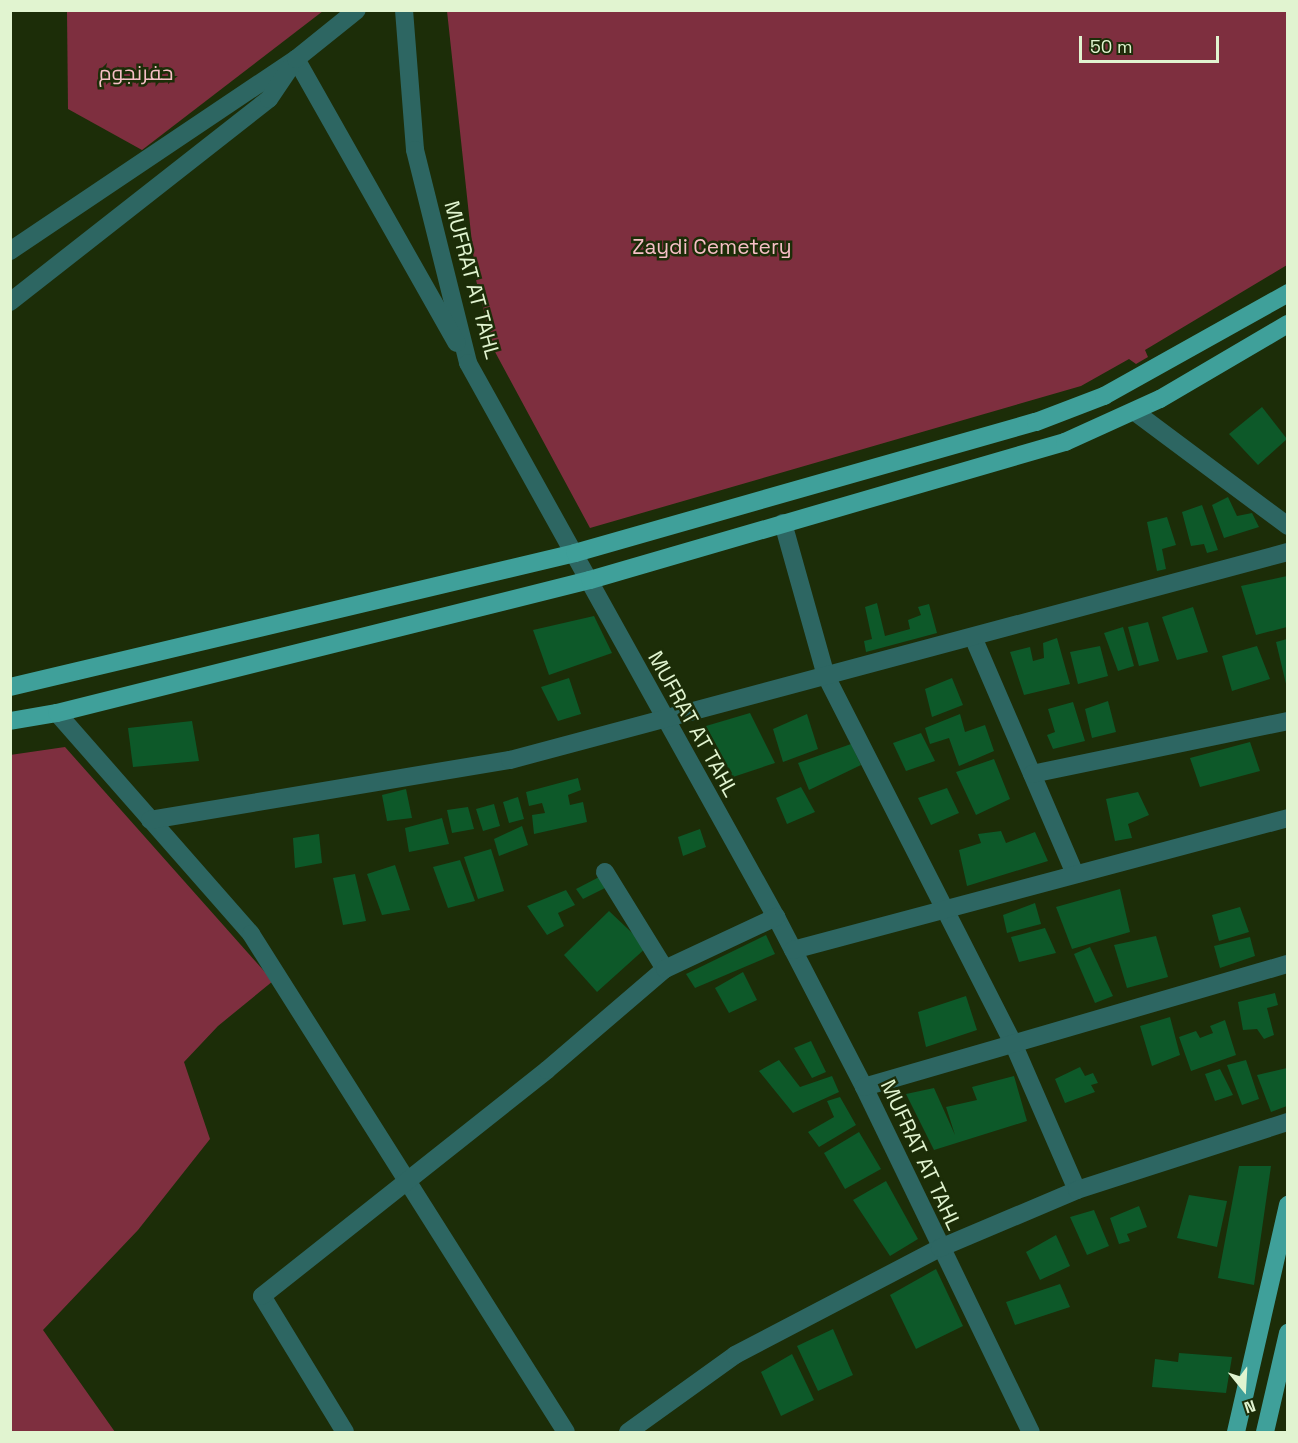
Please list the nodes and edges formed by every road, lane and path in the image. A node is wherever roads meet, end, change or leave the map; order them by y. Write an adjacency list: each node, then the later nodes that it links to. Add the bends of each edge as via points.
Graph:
1 (357, 10): 3 (street)
2 (405, 10): 8 (street, MUFRAT AT TAHL, via 415,150)
3 (296, 60): 4 (street); 6 (street, via 269,99); 8 (street)
4 (10, 251)
5 (1287, 292): 13 (main road, via 1147,374 1066,412)
6 (10, 302)
7 (1287, 324): 9 (main road)
8 (468, 363): 13 (street, MUFRAT AT TAHL)
9 (1135, 412): 10 (main road, via 1065,442); 11 (street)
10 (783, 523): 14 (main road); 16 (street)
11 (1287, 526)
12 (1287, 552): 15 (street)
13 (575, 553): 14 (street, MUFRAT AT TAHL); 17 (main road)
14 (590, 580): 18 (main road); 20 (street, MUFRAT AT TAHL)
15 (973, 636): 16 (street); 22 (street)
16 (826, 676): 20 (street); 27 (street)
17 (10, 687)
18 (57, 713): 19 (main road); 24 (street)
19 (10, 721)
20 (664, 722): 24 (street, via 510,760); 28 (street, MUFRAT AT TAHL)
21 (1287, 722): 22 (street)
22 (1032, 774): 26 (street)
23 (1287, 818): 26 (street)
24 (150, 820): 35 (street, via 251,934)
25 (605, 872): 31 (street)
26 (1074, 874): 27 (street)
27 (944, 910): 29 (street); 32 (street)
28 (776, 917): 29 (street, MUFRAT AT TAHL); 31 (street)
29 (793, 950): 33 (street, MUFRAT AT TAHL)
30 (1287, 964): 32 (street)
31 (665, 969): 35 (street)
32 (1013, 1043): 33 (street); 36 (street)
33 (864, 1087): 38 (street, MUFRAT AT TAHL)
34 (1287, 1122): 36 (street)
35 (408, 1181): 40 (street, via 262,1296); 41 (street)
36 (1077, 1190): 38 (street)
37 (1287, 1205): 44 (main road)
38 (940, 1248): 42 (street, via 735,1355); 43 (street, MUFRAT AT TAHL)
39 (1287, 1333): 45 (main road)
40 (345, 1432)
41 (566, 1432)
42 (628, 1432)
43 (1031, 1432)
44 (1236, 1432)
45 (1265, 1432)

